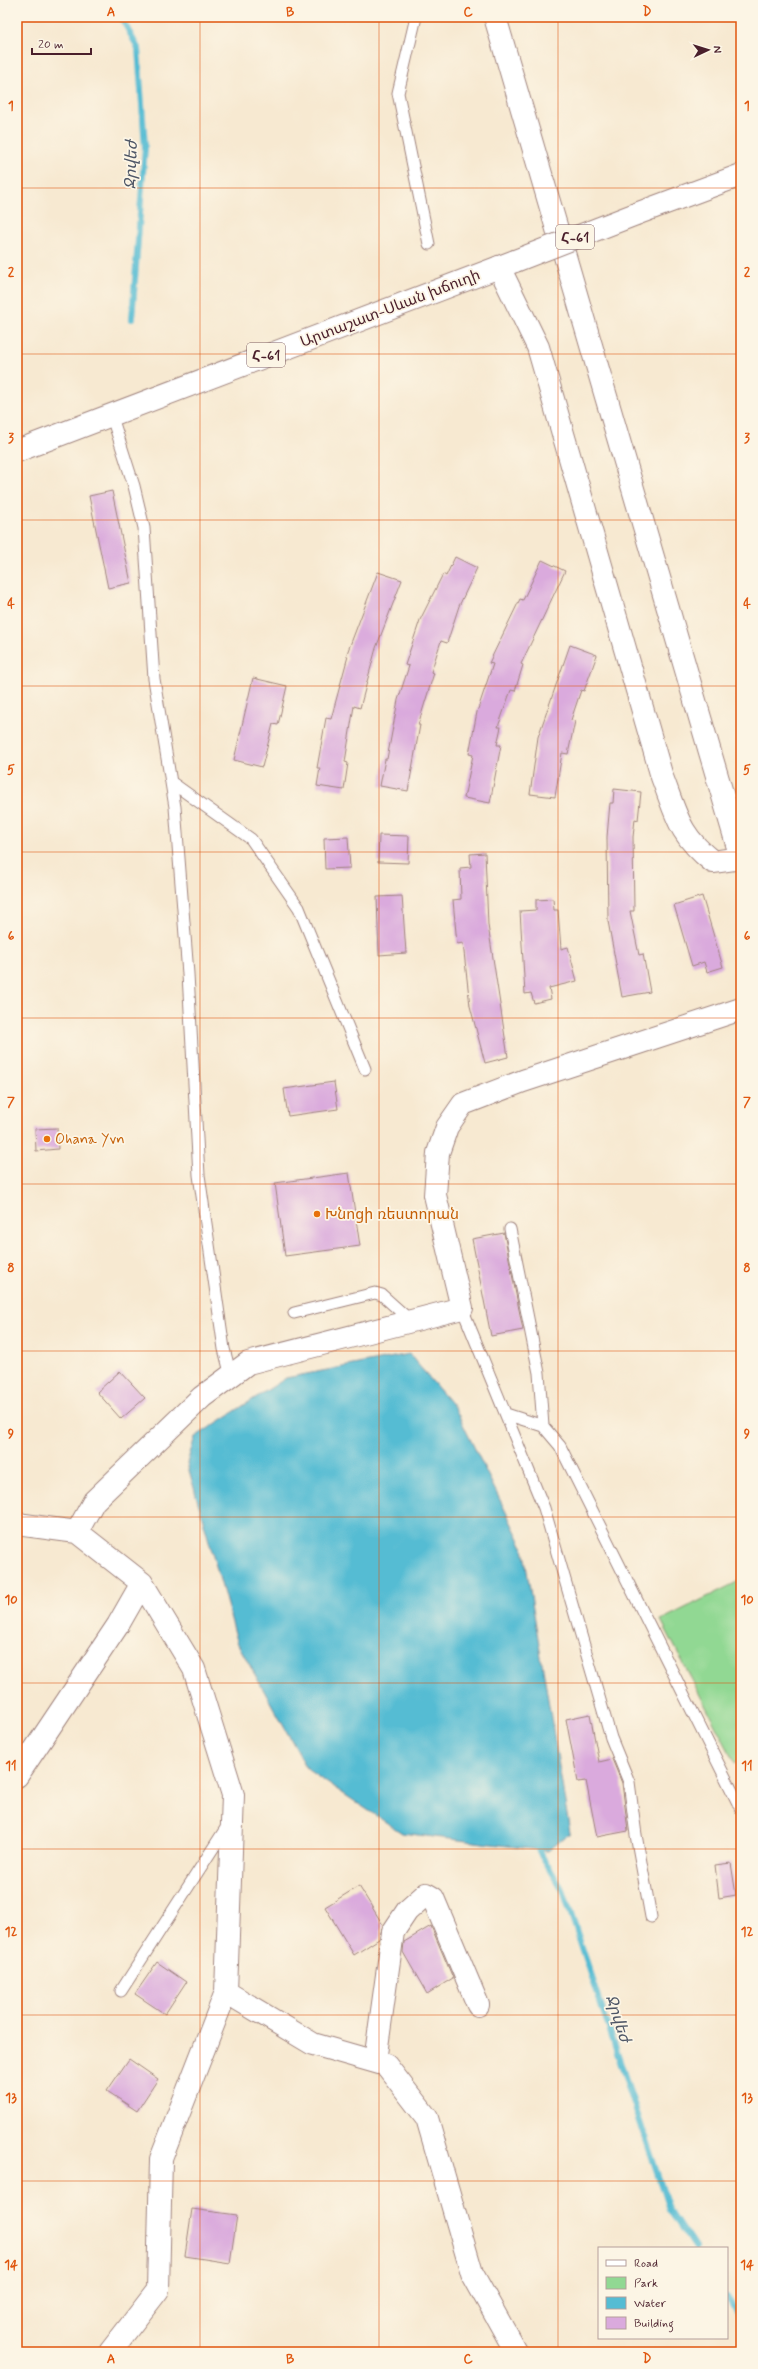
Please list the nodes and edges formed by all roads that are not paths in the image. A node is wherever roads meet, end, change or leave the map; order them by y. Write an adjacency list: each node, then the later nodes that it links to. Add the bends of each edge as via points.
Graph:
1 (416, 17): 4 (lane, via 398,93)
2 (496, 17): 9 (street)
3 (741, 175): 5 (street, Արտաշատ-Սևան խճուղի / Հ-61, bridge)
4 (429, 244)
5 (507, 264): 6 (street, Արտաշատ-Սևան խճուղի / Հ-61); 9 (street, via 538,347 660,769 682,831 695,848 713,862)
6 (111, 414): 7 (street, Արտաշատ-Սևան խճուղի / Հ-61); 8 (lane, via 134,486 144,528 154,679)
7 (17, 451)
8 (171, 782): 11 (lane, via 251,839 299,908); 16 (lane, via 188,974 199,1175 224,1349)
9 (741, 858)
10 (741, 1009): 13 (street, via 523,1081 463,1104 447,1127 438,1153 435,1195)
11 (365, 1069)
12 (510, 1228): 18 (lane, via 539,1373)
13 (462, 1308): 15 (street); 17 (lane)
14 (294, 1313): 15 (lane, via 374,1293 382,1295)
15 (410, 1321): 16 (street, via 248,1363)
16 (231, 1376): 20 (street, via 202,1397 94,1501)
17 (506, 1414): 18 (lane); 25 (lane, via 544,1508 611,1738 629,1782)
18 (543, 1426): 23 (lane, via 560,1446)
19 (17, 1524): 20 (street)
20 (77, 1532): 21 (street)
21 (142, 1583): 22 (street, via 118,1625); 24 (street, via 194,1670 233,1795)
22 (17, 1776)
23 (741, 1809)
24 (232, 1820): 26 (lane); 27 (street)
25 (651, 1917)
26 (121, 1991)
27 (226, 1992): 29 (street, via 313,2044); 30 (street, via 161,2159 158,2290)
28 (478, 2005): 29 (street, via 432,1898 426,1894 407,1911 393,1932)
29 (375, 2061): 31 (street, via 386,2065 427,2118 472,2273)
30 (110, 2352)
31 (516, 2352)

